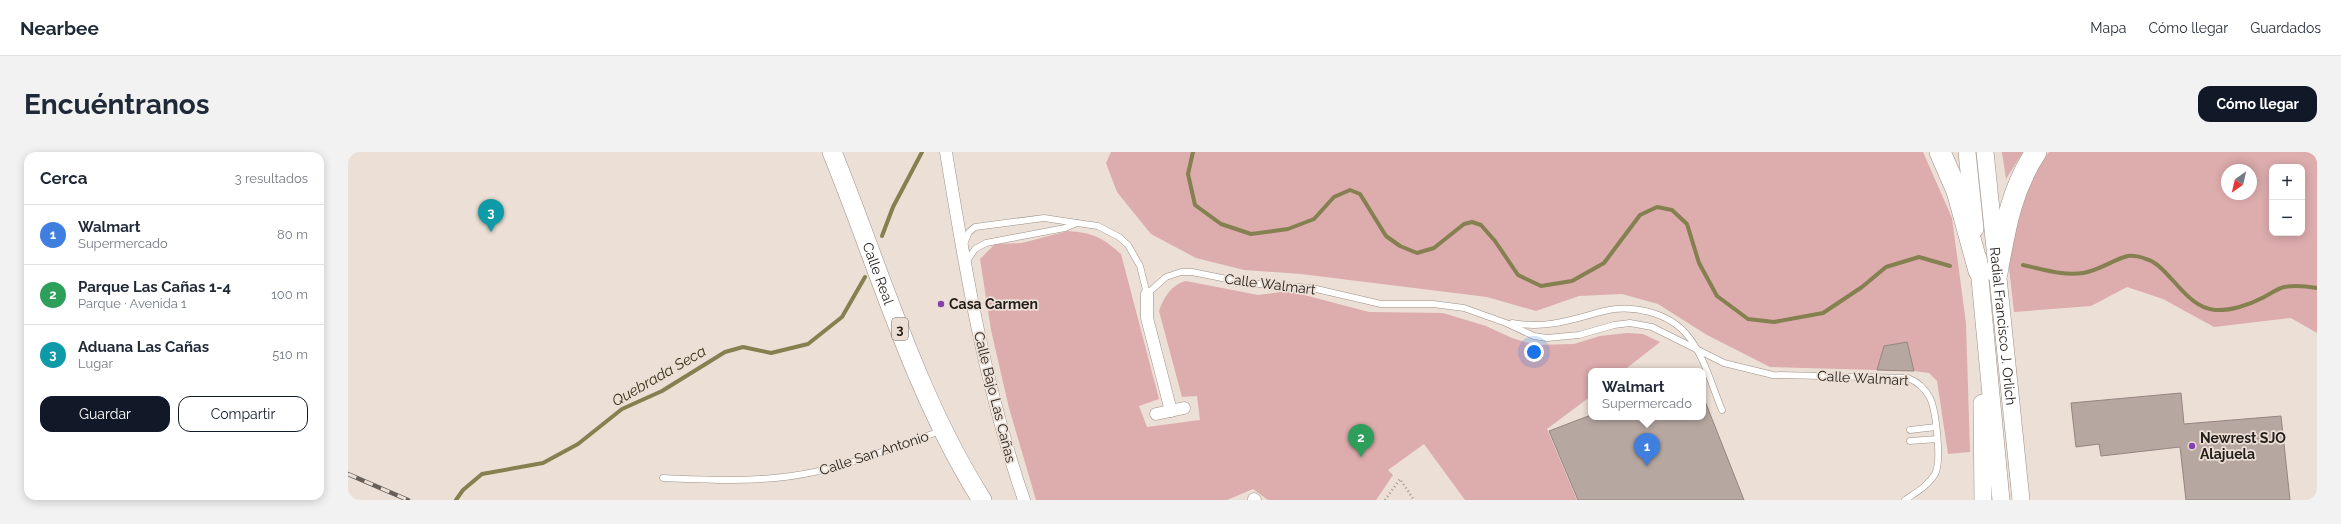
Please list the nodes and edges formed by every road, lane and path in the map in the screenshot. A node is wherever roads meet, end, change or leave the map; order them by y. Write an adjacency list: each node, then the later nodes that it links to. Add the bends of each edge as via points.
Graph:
1 (832, 152): 22 (main road, Calle Real / 3, via 878,276)
2 (946, 152): 8 (street, Calle Bajo Las Cañas)
3 (1940, 152): 10 (highway)
4 (1966, 152): 10 (main road, Radial Francisco J. Orlich)
5 (1985, 152): 10 (main road, Radial Francisco J. Orlich)
6 (2036, 152): 10 (highway, via 2025,169 2009,209)
7 (1077, 223): 8 (lane, via 1044,218 975,227 966,236); 9 (lane, via 1064,228 982,244 970,254); 11 (lane, via 1104,229 1128,245 1140,266)
8 (962, 251): 9 (street, Calle Bajo Las Cañas)
9 (966, 266): 28 (street, Calle Bajo Las Cañas, via 989,385)
10 (1988, 272): 12 (main road, Radial Francisco J. Orlich); 34 (main road, Radial Francisco J. Orlich)
11 (1147, 294): 13 (lane, Calle Walmart, via 1166,277 1181,272 1192,272 1247,283 1312,288 1381,304 1450,306); 19 (street, via 1147,318)
12 (1982, 303): 32 (main road); 33 (main road, Radial Francisco J. Orlich)
13 (1506, 322): 14 (lane, Calle Walmart, via 1534,336 1547,338 1579,335 1630,323 1652,327); 14 (lane, Calle Walmart, via 1533,326 1576,320 1617,309 1643,310 1673,324 1687,335)
14 (1697, 351): 15 (lane); 21 (lane, Calle Walmart, via 1724,363 1774,375 1908,378 1917,382 1928,395)
15 (1704, 368)
16 (1706, 372): 18 (lane)
17 (1184, 408): 19 (street)
18 (1722, 410)
19 (1171, 411): 20 (street)
20 (1156, 414)
21 (1936, 427): 23 (lane); 24 (lane, Calle Walmart)
22 (942, 430): 26 (lane, Calle San Antonio, via 813,473 746,481); 27 (main road, Calle Real / 3)
23 (1910, 430)
24 (1937, 439): 25 (lane); 31 (lane, Calle Walmart, via 1938,465 1935,474 1930,482)
25 (1910, 441)
26 (663, 478)
27 (982, 500)
28 (1024, 500)
29 (1385, 500): 30 (path, via 1400,479)
30 (1414, 500)
31 (1905, 500)
32 (1983, 500)
33 (2001, 500)
34 (2022, 500)

